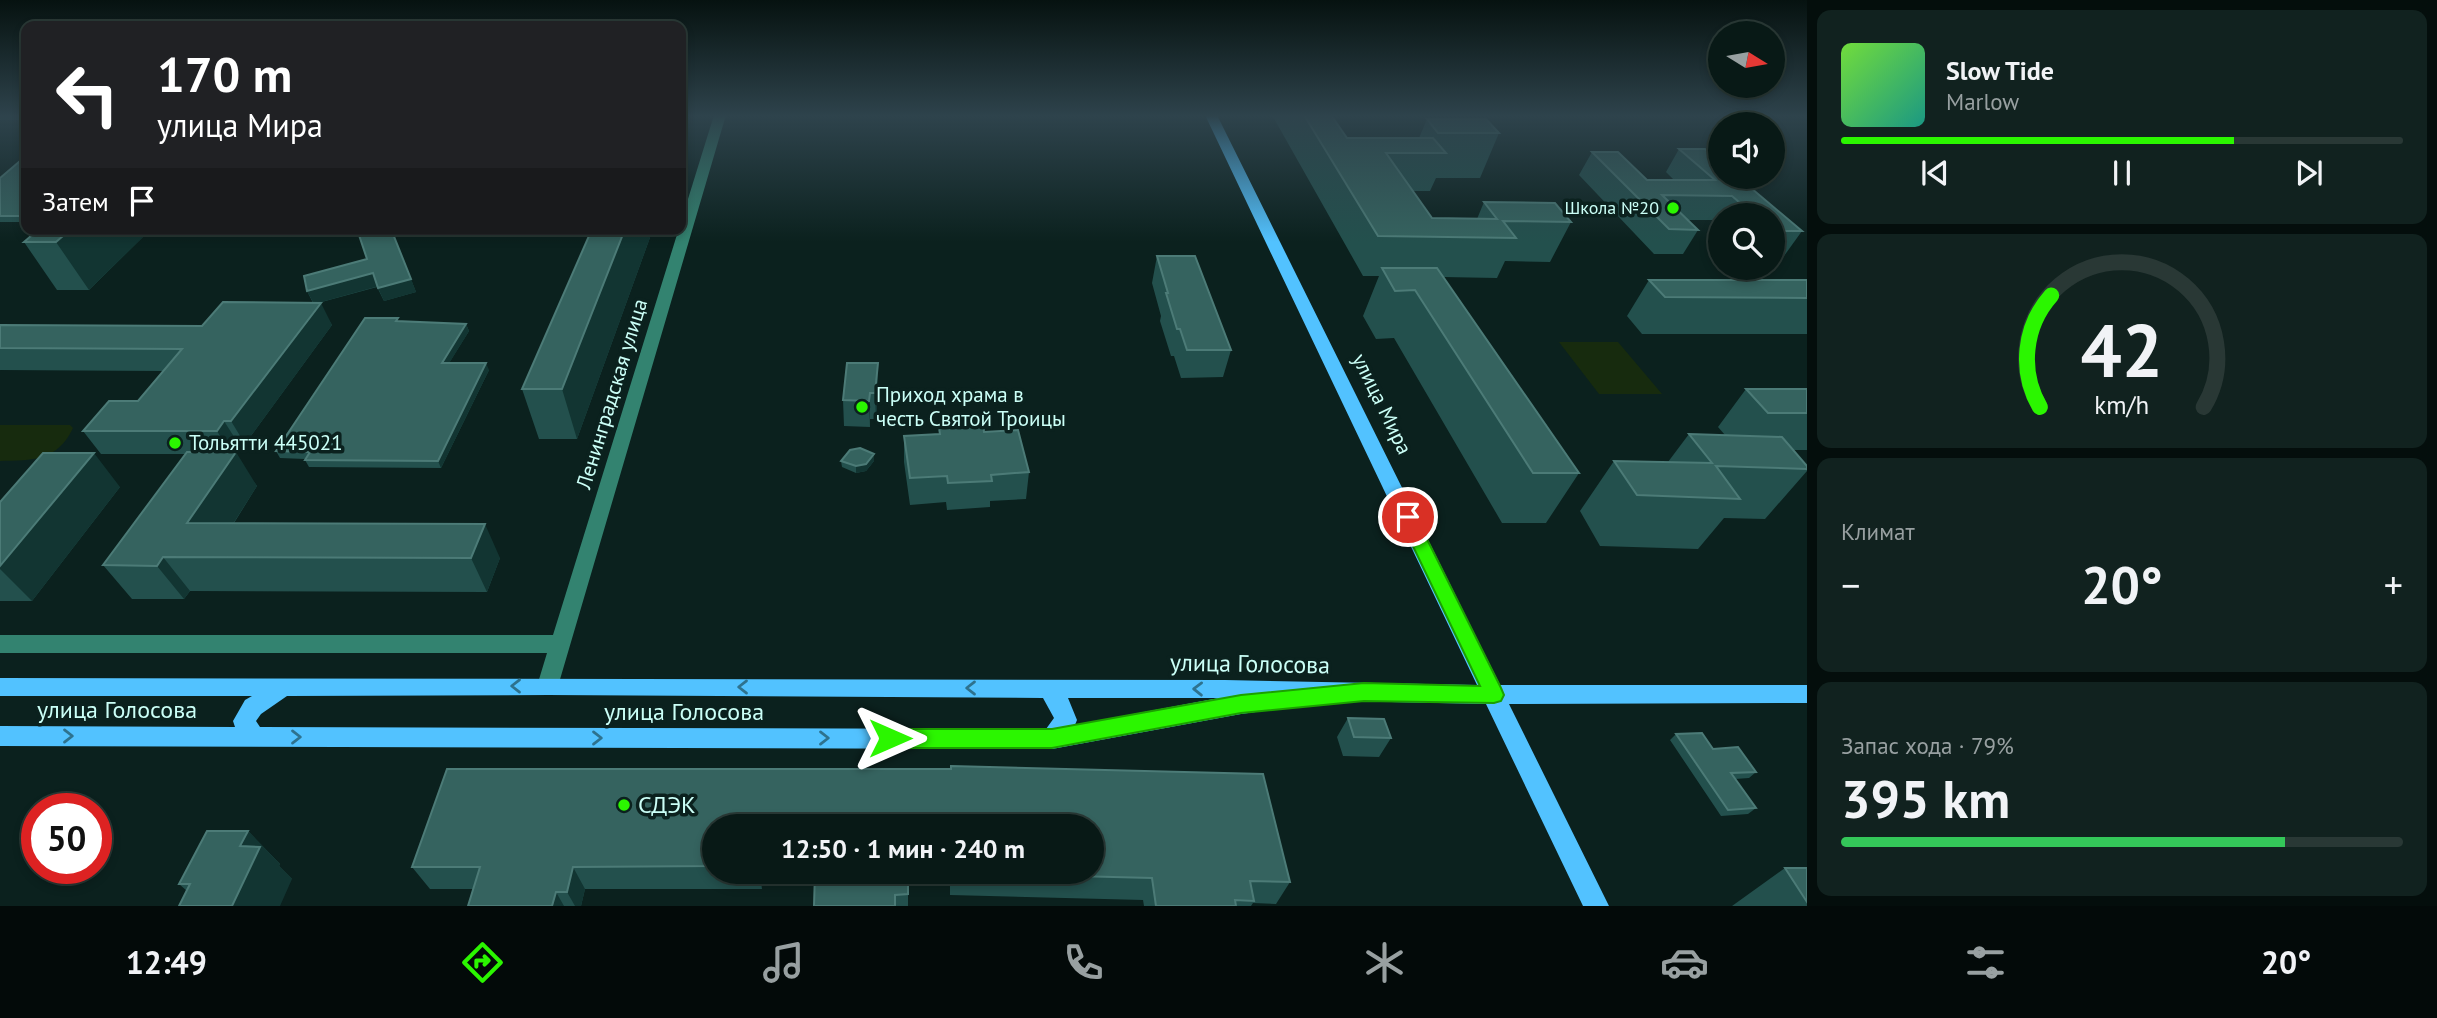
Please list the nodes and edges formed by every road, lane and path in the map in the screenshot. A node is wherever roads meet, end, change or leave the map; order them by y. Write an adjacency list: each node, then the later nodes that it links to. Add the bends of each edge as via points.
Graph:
1 (707, 157): 3 (street, Ленинградская улица)
2 (1232, 157): 13 (main road, улица Мира)
3 (686, 228)
4 (684, 235): 6 (street, Ленинградская улица)
5 (0, 644): 6 (street)
6 (561, 644): 8 (street, Ленинградская улица)
7 (284, 686): 8 (main road, улица Голосова, one-way to 7); 9 (main road, улица Голосова); 15 (main road, via 248,714 244,721)
8 (548, 686): 10 (main road, улица Голосова, one-way to 8)
9 (0, 688)
10 (1049, 689): 11 (main road, улица Голосова, one-way to 10); 16 (main road, via 1066,720)
11 (1364, 692): 13 (main road, улица Голосова); 16 (main road, улица Голосова, via 1241,704)
12 (1807, 694): 13 (main road, улица Голосова)
13 (1494, 695): 17 (main road, улица Мира)
14 (0, 736): 15 (main road, улица Голосова, one-way to 15)
15 (254, 737): 16 (main road, улица Голосова, one-way to 16)
16 (1052, 738)
17 (1596, 906)

